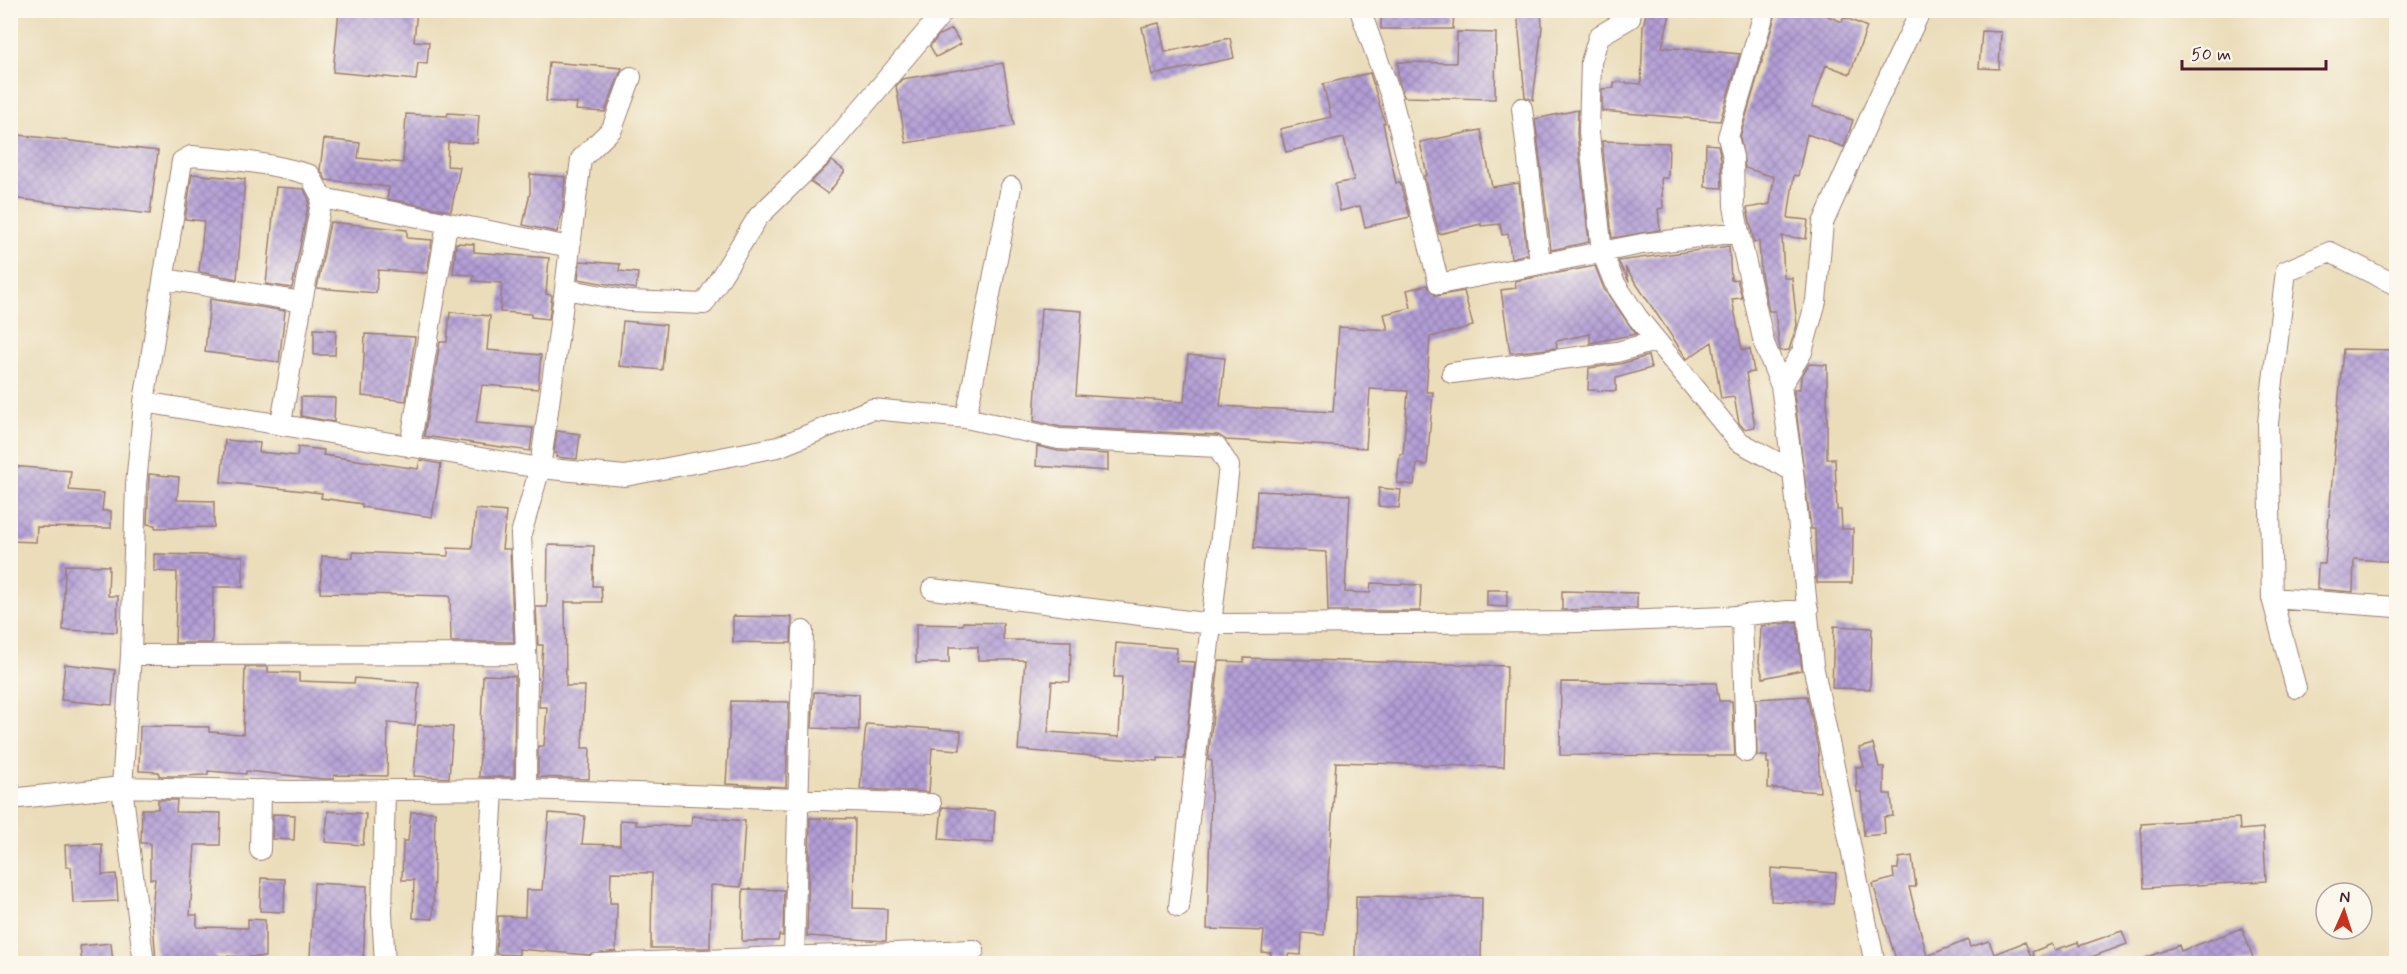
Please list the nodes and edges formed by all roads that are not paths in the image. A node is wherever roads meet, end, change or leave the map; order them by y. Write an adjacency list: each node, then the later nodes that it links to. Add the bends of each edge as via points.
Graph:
1 (945, 10): 17 (street, via 823,154 758,217 704,304 629,300)
2 (1359, 10): 14 (street, via 1391,96 1439,284)
3 (1631, 10): 13 (street, via 1630,18 1599,36 1592,62 1589,133)
4 (1765, 10): 11 (street, via 1728,137)
5 (1921, 10): 21 (street, via 1823,223 1816,301 1802,352)
6 (631, 77): 12 (street, via 612,129 581,159)
7 (1522, 108): 14 (street)
8 (1011, 187): 23 (street)
9 (322, 198): 10 (street); 15 (street, via 310,175 249,161 191,156 182,160); 18 (street)
10 (447, 224): 12 (street); 25 (street)
11 (1739, 232): 13 (street, via 1670,239); 21 (street, via 1764,343)
12 (570, 247): 17 (street)
13 (1602, 252): 14 (street); 19 (street, via 1614,282)
14 (1540, 263)
15 (166, 279): 18 (street); 22 (street)
16 (2397, 285): 29 (street, via 2330,252 2286,271 2268,423)
17 (565, 290): 26 (street)
18 (302, 302): 24 (street)
19 (1656, 341): 20 (street, via 1617,352); 27 (street, via 1737,441)
20 (1452, 373)
21 (1781, 386): 27 (street)
22 (144, 402): 24 (street); 36 (street, via 136,484)
23 (966, 418): 26 (street, via 872,409 778,447 625,476); 33 (street, via 1059,439 1217,447 1229,466)
24 (281, 423): 25 (street)
25 (410, 447): 26 (street)
26 (540, 468): 35 (street, via 521,534)
27 (1793, 471): 31 (street)
28 (932, 589): 33 (street)
29 (2272, 598): 30 (street); 37 (street)
30 (2397, 607)
31 (1808, 609): 32 (street); 55 (street, via 1814,665)
32 (1742, 616): 33 (street, via 1596,622); 38 (street)
33 (1212, 624): 48 (street)
34 (803, 631): 45 (street)
35 (526, 654): 36 (street); 40 (street)
36 (131, 655): 39 (street)
37 (2296, 688)
38 (1746, 752)
39 (122, 787): 41 (street); 44 (street); 51 (street)
40 (526, 789): 43 (street); 45 (street)
41 (261, 790): 42 (street); 47 (street)
42 (386, 790): 43 (street); 52 (street, via 381,913)
43 (493, 790): 53 (street)
44 (10, 799)
45 (799, 801): 46 (street); 50 (street)
46 (931, 804)
47 (260, 850)
48 (1179, 907)
49 (974, 950): 50 (street)
50 (794, 955): 54 (street)
51 (144, 963)
52 (385, 963)
53 (483, 963)
54 (596, 963)
55 (1875, 963)

